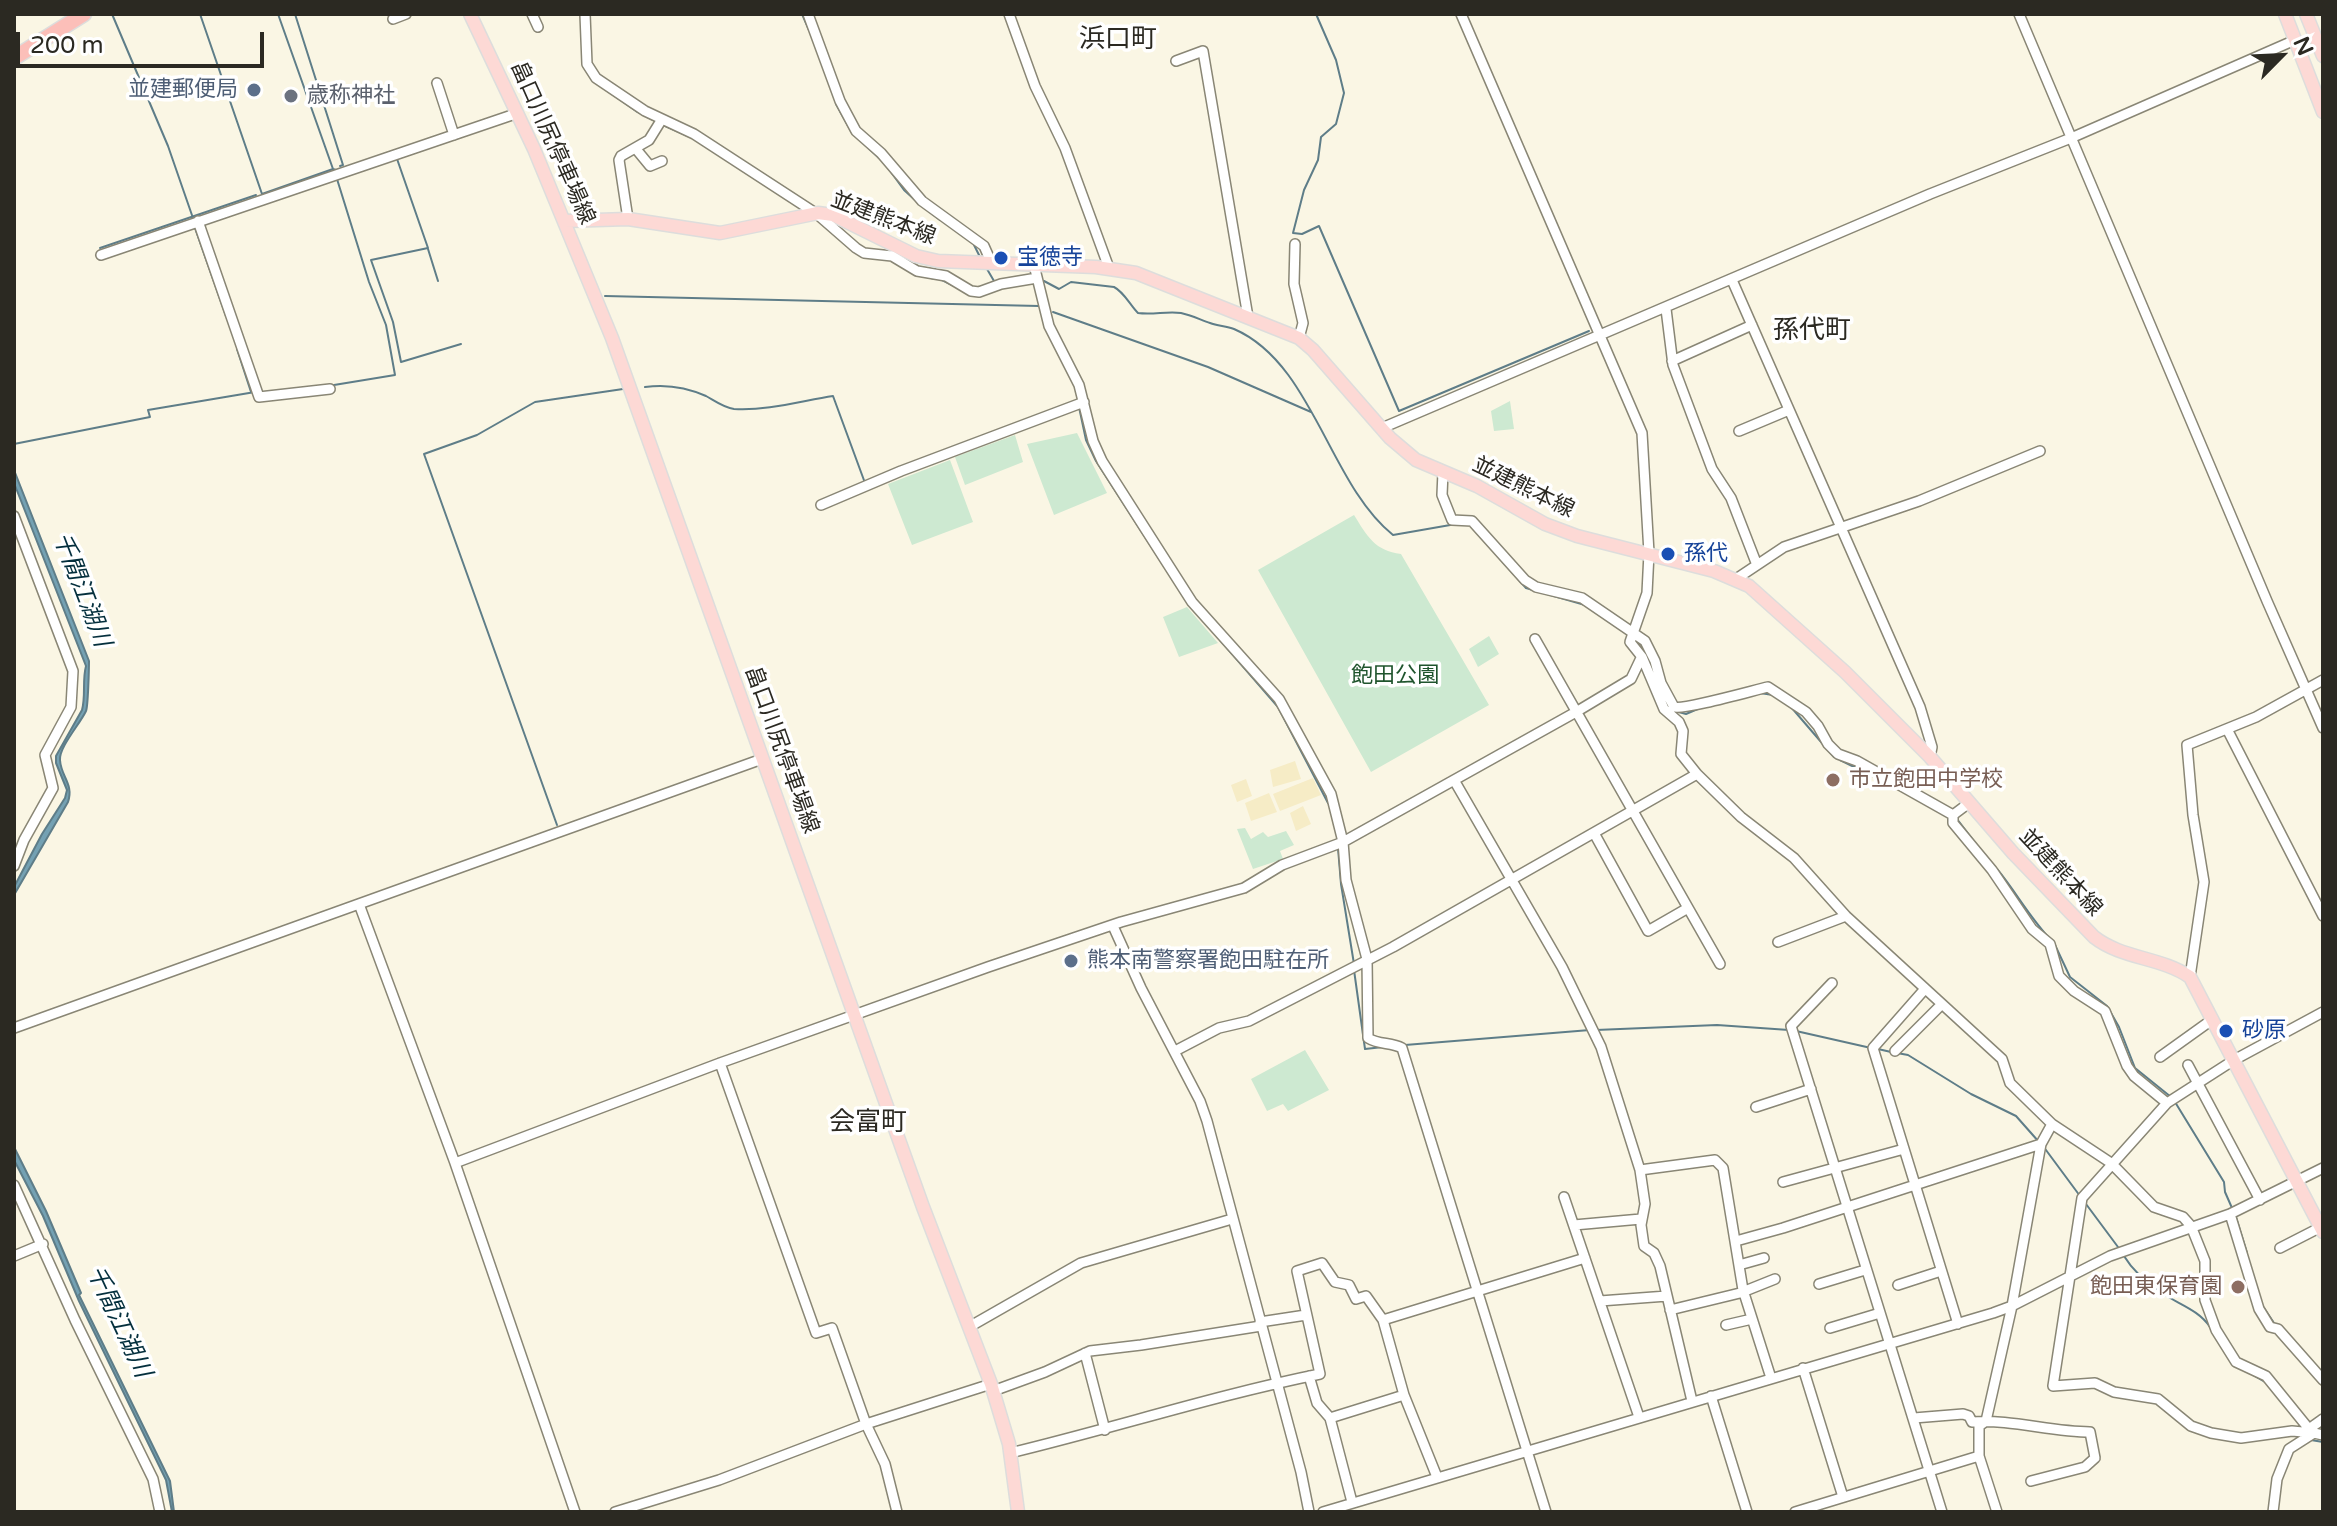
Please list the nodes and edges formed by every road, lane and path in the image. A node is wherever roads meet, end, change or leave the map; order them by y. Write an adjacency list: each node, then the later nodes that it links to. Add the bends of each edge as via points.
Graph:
1 (84, 14): 17 (highway)
2 (406, 14): 12 (street)
3 (470, 14): 21 (main road, 畠口川尻停車場線)
4 (532, 14): 13 (street)
5 (585, 14): 22 (street, via 587,64 596,78)
6 (808, 14): 33 (street, via 856,131 922,201 984,246)
7 (1009, 14): 35 (street)
8 (1461, 14): 42 (street)
9 (2019, 14): 24 (street)
10 (2285, 14): 15 (main road)
11 (2306, 14): 14 (main road)
12 (393, 19)
13 (538, 27)
14 (2314, 33): 15 (main road); 16 (main road)
15 (2295, 40): 20 (main road); 24 (street)
16 (2323, 56)
17 (14, 58)
18 (1176, 61): 39 (street, via 1203,51)
19 (437, 83): 23 (street)
20 (2323, 112)
21 (518, 113): 23 (street); 30 (main road, 畠口川尻停車場線)
22 (662, 119): 25 (street); 27 (street)
23 (454, 135): 29 (street)
24 (2071, 138): 36 (street); 61 (street)
25 (636, 149): 26 (street, via 650,166); 28 (street, via 619,160)
26 (662, 161)
27 (817, 214): 28 (main road, 並建熊本線, via 720,233); 33 (main road, 並建熊本線, via 833,215 916,256); 37 (street, via 864,253 883,253 971,291)
28 (628, 219): 30 (main road, 並建熊本線)
29 (198, 221): 32 (street); 44 (street, via 259,397)
30 (565, 221): 66 (main road, 畠口川尻停車場線)
31 (1295, 244): 41 (street, via 1294,284 1303,323)
32 (101, 255)
33 (992, 264): 34 (main road, 並建熊本線)
34 (1034, 265): 35 (main road, 並建熊本線); 37 (street)
35 (1109, 268): 39 (main road, 並建熊本線, via 1136,273)
36 (1732, 280): 38 (street); 40 (street)
37 (1038, 281): 45 (street, via 1049,326)
38 (1666, 309): 42 (street); 43 (street)
39 (1248, 317): 41 (main road, 並建熊本線)
40 (1752, 325): 43 (street); 46 (street)
41 (1299, 338): 47 (main road, 並建熊本線)
42 (1599, 338): 47 (street); 54 (street, via 1642,433)
43 (1672, 361): 55 (street, via 1712,469 1731,498)
44 (330, 389)
45 (1084, 402): 51 (street); 73 (street, via 1102,461 1167,566 1192,602 1279,699 1331,794)
46 (1789, 410): 48 (street); 53 (street)
47 (1382, 428): 50 (main road, 並建熊本線, via 1404,452)
48 (1739, 431)
49 (2040, 451): 53 (street)
50 (1443, 472): 54 (main road, 並建熊本線, via 1545,524); 57 (street, via 1442,495 1452,520 1472,521 1536,587 1582,598)
51 (821, 505)
52 (14, 516): 74 (street, via 73,671 71,707 45,755 53,788)
53 (1841, 529): 55 (street, via 1784,547); 65 (street, via 1920,707)
54 (1649, 553): 56 (main road, 並建熊本線); 57 (street, via 1647,593)
55 (1757, 565): 56 (street)
56 (1736, 579): 65 (main road, 並建熊本線, via 1768,600)
57 (1633, 631): 59 (street, via 1630,642); 71 (street, via 1645,641 1674,707 1685,709 1768,687 1806,712 1838,754)
58 (1535, 639): 62 (street)
59 (1642, 657): 62 (street, via 1631,679); 67 (street, via 1664,709 1683,731 1681,754)
60 (2323, 680): 61 (street)
61 (2307, 691): 63 (street); 64 (street)
62 (1576, 712): 68 (street); 70 (street)
63 (2323, 728)
64 (2227, 729): 79 (street); 84 (street, via 2187,745 2204,882)
65 (1930, 757): 69 (main road, 並建熊本線)
66 (762, 759): 76 (street); 89 (main road, 畠口川尻停車場線)
67 (1697, 774): 70 (street); 78 (street, via 1794,858)
68 (1454, 780): 73 (street); 75 (street)
69 (1969, 803): 71 (street); 84 (main road, 並建熊本線, via 2094,937 2114,950 2174,967)
70 (1634, 810): 72 (street); 77 (street)
71 (1953, 815): 100 (street, via 1953,823 2032,929 2050,944 2059,976 2105,1011 2127,1066)
72 (1594, 833): 75 (street); 77 (street, via 1648,931)
73 (1343, 842): 80 (street, via 1282,865 1244,888); 82 (street, via 1346,880)
74 (14, 866)
75 (1511, 881): 82 (street); 109 (street, via 1589,1020)
76 (359, 904): 91 (street); 105 (street)
77 (1688, 908): 83 (street)
78 (1846, 916): 81 (street); 86 (street)
79 (2323, 916)
80 (1113, 926): 89 (street); 92 (street)
81 (1778, 942)
82 (1367, 959): 92 (street, via 1249,1021 1219,1028); 137 (street, via 1368,1038 1402,1048)
83 (1720, 964)
84 (2190, 977): 90 (main road)
85 (1832, 983): 99 (street, via 1791,1026)
86 (1924, 990): 87 (street); 104 (street, via 1873,1048)
87 (1941, 1005): 93 (street); 102 (street, via 2002,1059 2010,1083)
88 (2323, 1012): 95 (street)
89 (855, 1017): 96 (street); 149 (main road, 畠口川尻停車場線)
90 (2213, 1019): 94 (street); 95 (main road)
91 (14, 1028)
92 (1175, 1051): 118 (street, via 1207,1121)
93 (1895, 1051)
94 (2160, 1057)
95 (2234, 1060): 98 (street); 111 (main road)
96 (720, 1063): 105 (street); 167 (street, via 816,1333 832,1328)
97 (2188, 1065): 98 (street)
98 (2198, 1083): 100 (street); 115 (street)
99 (1811, 1089): 101 (street); 108 (street)
100 (2167, 1103): 106 (street)
101 (1756, 1107)
102 (2052, 1124): 103 (street); 106 (street)
103 (2041, 1144): 113 (street); 140 (street)
104 (1904, 1149): 108 (street); 113 (street)
105 (455, 1163): 180 (street)
106 (2111, 1163): 121 (street, via 2154,1207 2183,1217); 132 (street, via 2082,1198)
107 (2323, 1168): 111 (street)
108 (1834, 1169): 110 (street); 116 (street)
109 (1640, 1170): 119 (street, via 1646,1212); 123 (street, via 1718,1162)
110 (1783, 1182)
111 (2297, 1182): 115 (street); 122 (main road)
112 (14, 1185): 124 (street)
113 (1914, 1185): 116 (street); 131 (street)
114 (1564, 1197): 120 (street)
115 (2260, 1200): 117 (street)
116 (1845, 1207): 123 (street); 130 (street)
117 (2230, 1214): 121 (street); 156 (street, via 2259,1309)
118 (1232, 1219): 146 (street); 149 (street, via 1081,1263)
119 (1641, 1219): 120 (street); 138 (street, via 1644,1246 1657,1258)
120 (1574, 1225): 127 (street)
121 (2191, 1226): 132 (street, via 2132,1246); 169 (street, via 2205,1261 2205,1300 2216,1330 2236,1362 2266,1376)
122 (2322, 1228): 125 (street)
123 (1736, 1241): 129 (street)
124 (43, 1244): 126 (street); 179 (street, via 153,1479)
125 (2280, 1248)
126 (14, 1256)
127 (1585, 1258): 137 (street); 139 (street)
128 (1764, 1258): 129 (street)
129 (1739, 1265): 136 (street)
130 (1865, 1270): 134 (street); 142 (street)
131 (1941, 1271): 135 (street); 147 (street)
132 (2071, 1276): 140 (street); 169 (street, via 2053,1386 2095,1383 2114,1392 2158,1399 2191,1426 2211,1433 2241,1438)
133 (1775, 1279): 136 (street)
134 (1819, 1284)
135 (1898, 1285)
136 (1743, 1290): 141 (street); 144 (street)
137 (1478, 1291): 145 (street); 170 (street)
138 (1667, 1296): 139 (street); 141 (street)
139 (1600, 1301): 162 (street)
140 (2012, 1306): 147 (street); 166 (street)
141 (1670, 1310): 161 (street)
142 (1880, 1313): 150 (street); 151 (street)
143 (1306, 1315): 145 (street, via 1296,1273 1322,1263 1335,1282 1349,1285 1356,1299 1371,1300); 146 (street); 154 (street, via 1320,1374)
144 (1752, 1319): 148 (street); 155 (street)
145 (1383, 1320): 159 (street)
146 (1260, 1324): 152 (street); 157 (street)
147 (1958, 1324): 151 (street)
148 (1726, 1325)
149 (969, 1327): 158 (main road, 畠口川尻停車場線)
150 (1830, 1328)
151 (1890, 1344): 153 (street); 164 (street)
152 (1085, 1353): 158 (street); 168 (street)
153 (1803, 1368): 155 (street); 176 (street)
154 (1309, 1376): 157 (street); 163 (street, via 1317,1403)
155 (1771, 1378): 160 (street)
156 (2323, 1380)
157 (1277, 1383): 168 (street); 184 (street)
158 (992, 1388): 167 (street); 171 (main road, 畠口川尻停車場線)
159 (1404, 1395): 163 (street); 174 (street)
160 (1711, 1396): 161 (street); 187 (street)
161 (1692, 1401): 162 (street)
162 (1639, 1417): 170 (street)
163 (1330, 1418): 177 (street)
164 (1914, 1418): 166 (street, via 1963,1414 1972,1422); 173 (street)
165 (2323, 1419): 169 (street)
166 (1986, 1421): 172 (street, via 1979,1426); 175 (street, via 2090,1432 2095,1458 2085,1467)
167 (866, 1424): 181 (street, via 753,1468); 182 (street, via 885,1464)
168 (1105, 1430): 171 (street)
169 (2315, 1432): 192 (street, via 2289,1449 2277,1479)
170 (1526, 1450): 174 (street); 186 (street)
171 (1010, 1453): 183 (main road, 畠口川尻停車場線)
172 (1979, 1456): 173 (street); 191 (street)
173 (1929, 1471): 176 (street); 190 (street)
174 (1437, 1477): 177 (street)
175 (2031, 1481)
176 (1843, 1497): 178 (street)
177 (1352, 1502): 185 (street)
178 (1828, 1502): 188 (street); 189 (street)
179 (160, 1512)
180 (575, 1512)
181 (615, 1512)
182 (897, 1512)
183 (1018, 1512)
184 (1309, 1512)
185 (1323, 1512)
186 (1546, 1512)
187 (1747, 1512)
188 (1795, 1512)
189 (1832, 1512)
190 (1942, 1512)
191 (1997, 1512)
192 (2273, 1512)

